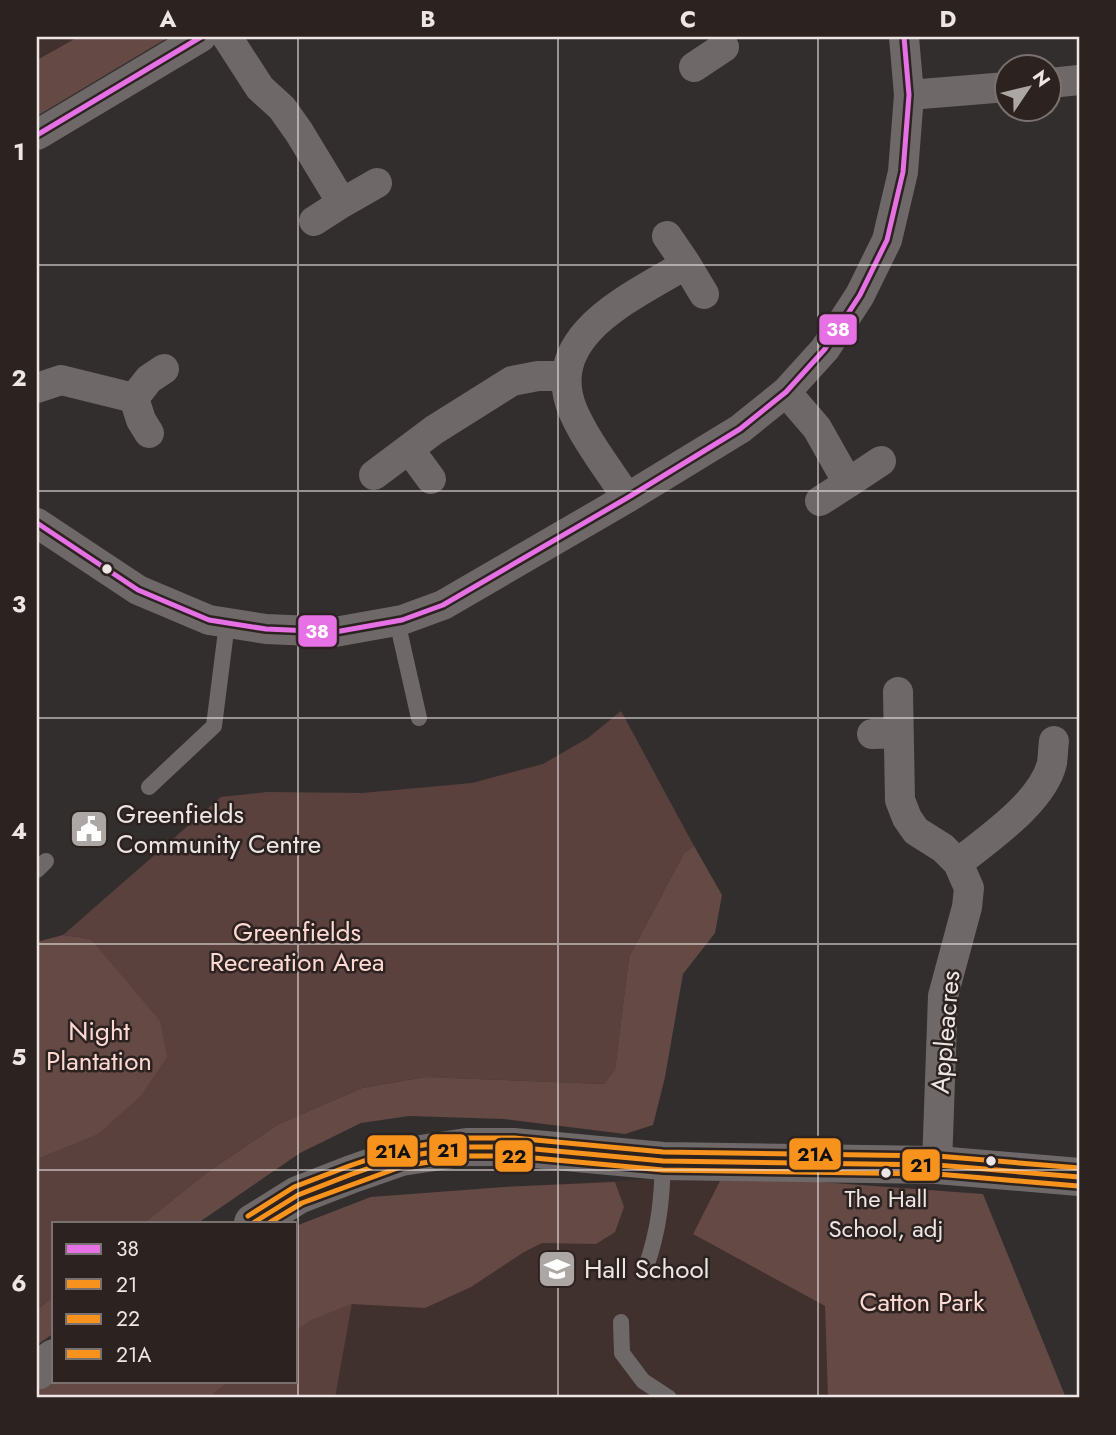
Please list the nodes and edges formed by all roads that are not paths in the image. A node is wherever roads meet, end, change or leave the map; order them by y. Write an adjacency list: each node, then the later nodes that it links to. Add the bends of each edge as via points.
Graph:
1 (201, 37): 8 (street)
2 (227, 37): 10 (street, via 260,88 299,132)
3 (904, 37): 7 (street)
4 (727, 40): 5 (street)
5 (694, 67)
6 (993, 88): 7 (street)
7 (909, 95): 18 (street, via 903,172 887,240 860,295 825,349)
8 (37, 135)
9 (377, 183): 10 (street)
10 (342, 204): 11 (street)
11 (314, 221)
12 (667, 236): 13 (street)
13 (685, 264): 14 (street); 16 (street, via 600,318 583,334 571,354)
14 (705, 294)
15 (164, 369): 19 (street)
16 (566, 376): 21 (street, via 512,381); 26 (street, via 573,411)
17 (37, 388): 19 (street, via 61,380)
18 (786, 392): 25 (street, via 817,428); 26 (street, via 740,429)
19 (134, 398): 20 (street)
20 (149, 433)
21 (409, 449): 23 (street); 24 (street)
22 (881, 461): 25 (street)
23 (374, 475)
24 (431, 479)
25 (848, 483): 27 (street)
26 (627, 498): 29 (street, via 443,605)
27 (820, 501)
28 (37, 523): 30 (street, via 138,590 191,614)
29 (397, 621): 30 (street, via 335,632); 32 (lane)
30 (227, 623): 34 (lane, via 214,726)
31 (898, 692): 35 (street, via 885,733 900,800 916,831)
32 (419, 718)
33 (1054, 741): 35 (street, via 1052,764 1059,776)
34 (149, 787)
35 (958, 863): 37 (street, Appleacres, via 969,888 943,996)
36 (663, 1161): 37 (street); 39 (street, via 513,1147 437,1151 401,1157 298,1195); 40 (lane, via 662,1207)
37 (937, 1165): 38 (street)
38 (1079, 1177)
39 (255, 1222)
40 (646, 1267)
41 (621, 1322): 44 (lane, via 622,1353)
42 (52, 1360): 43 (street)
43 (37, 1371)
44 (643, 1381): 45 (lane); 46 (lane)
45 (642, 1398)
46 (668, 1398)

